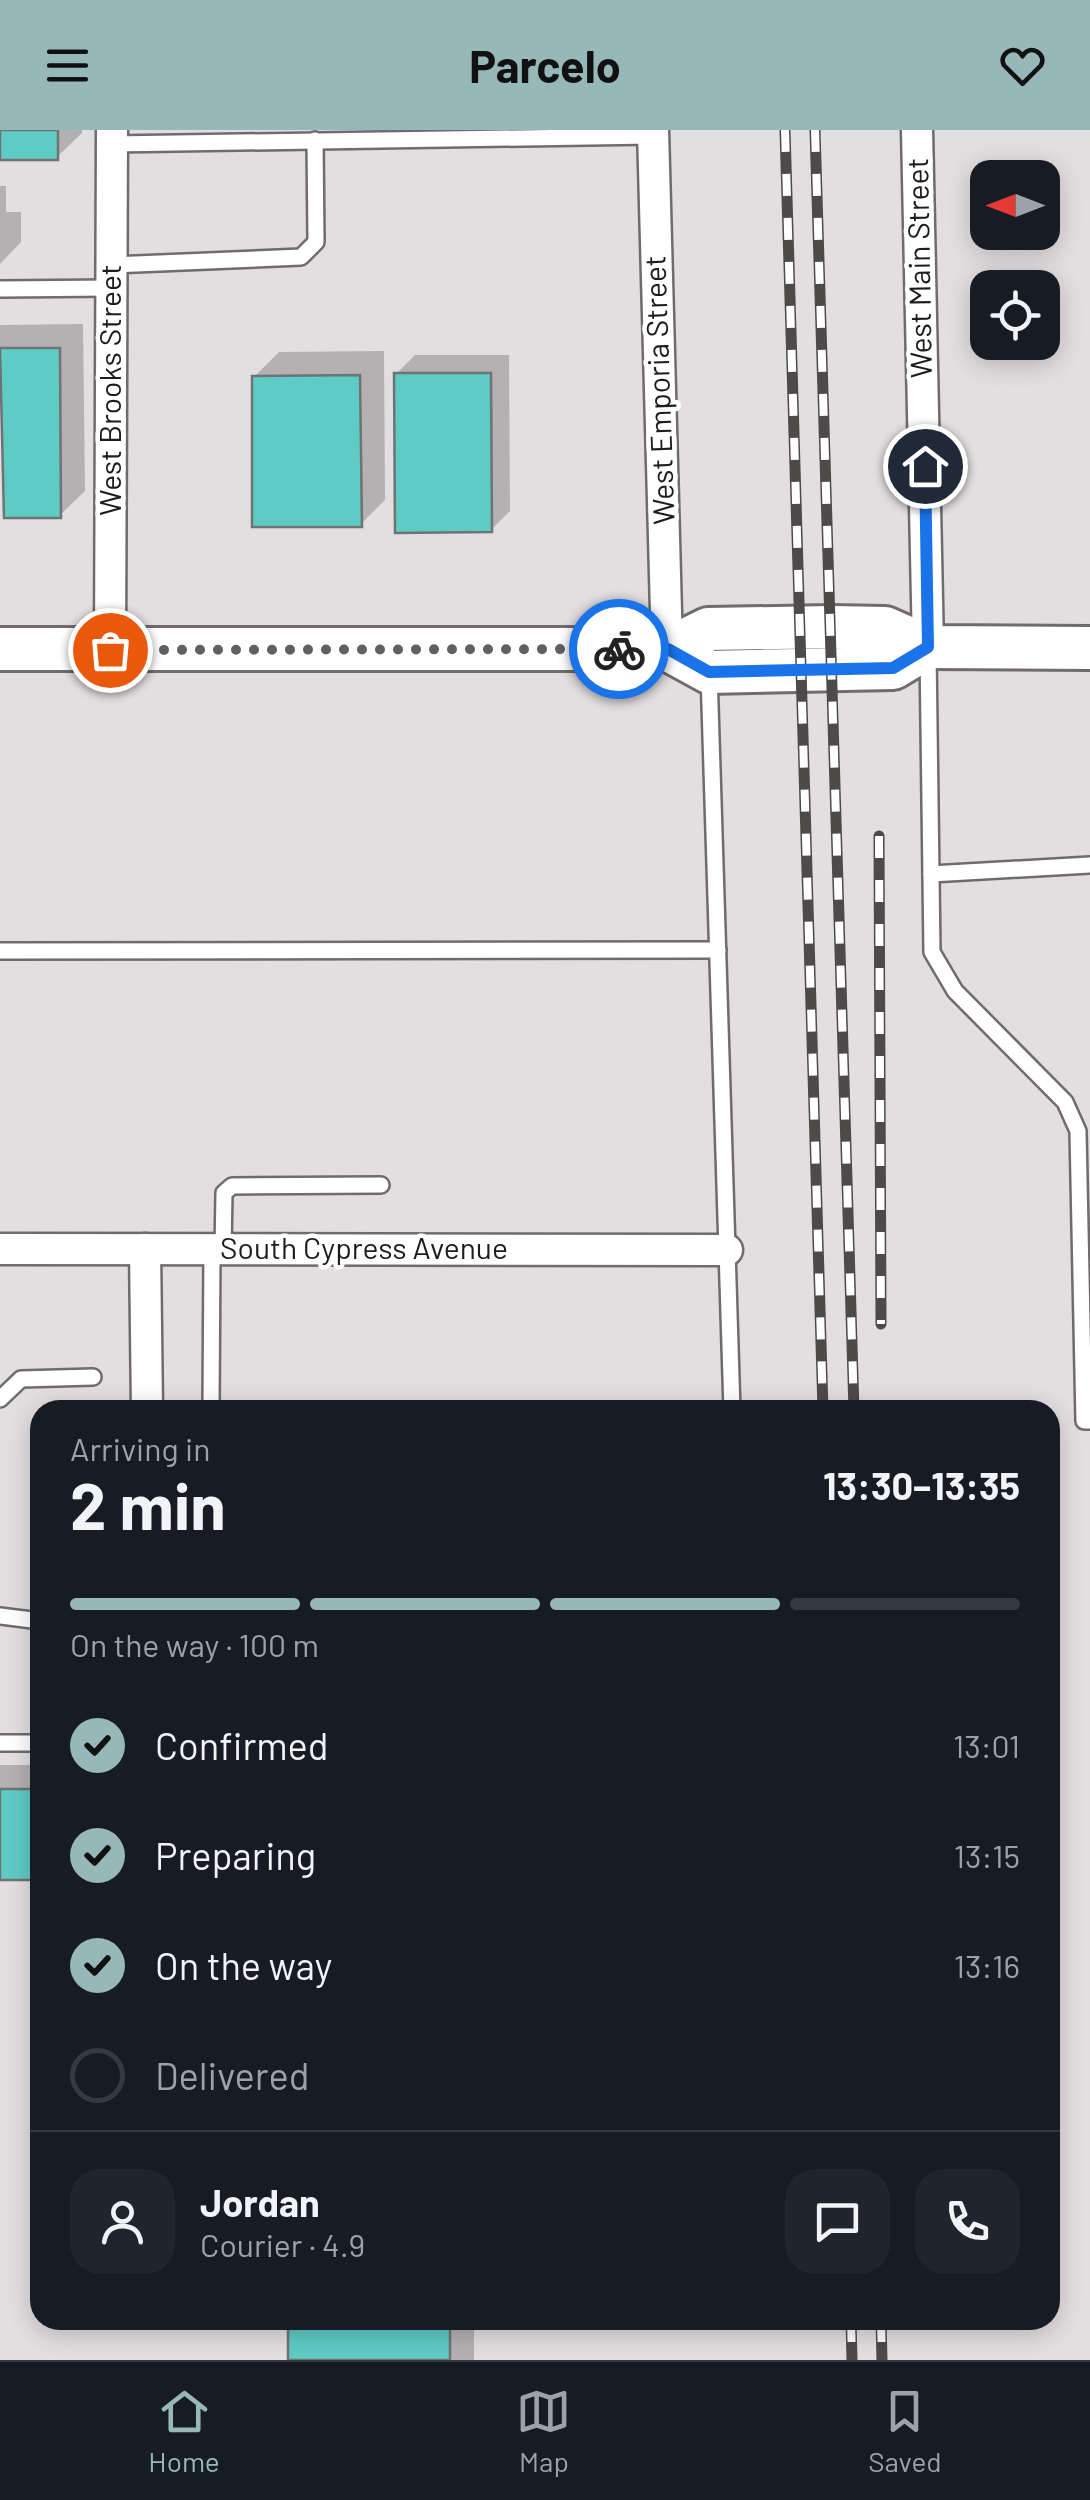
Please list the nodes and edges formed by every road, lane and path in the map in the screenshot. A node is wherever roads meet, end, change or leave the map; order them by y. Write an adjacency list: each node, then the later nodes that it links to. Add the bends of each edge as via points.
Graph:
1 (917, 130): 7 (street, West Main Street)
2 (653, 133): 4 (lane); 11 (street, West Emporia Street)
3 (112, 137): 4 (lane); 5 (street, West Brooks Street)
4 (315, 140): 5 (lane, via 316,242 301,257)
5 (111, 276): 6 (lane); 10 (street, West Brooks Street)
6 (0, 289)
7 (928, 647): 9 (street); 11 (street, via 885,628); 13 (lane)
8 (0, 648): 10 (street)
9 (1090, 648)
10 (110, 650): 11 (street)
11 (700, 650): 14 (lane)
12 (1090, 865): 13 (lane)
13 (931, 874): 26 (lane, via 932,952 955,991 1065,1102 1078,1130 1084,1421)
14 (718, 950): 15 (lane); 20 (lane)
15 (0, 952)
16 (380, 1184): 19 (lane, via 232,1186 224,1193)
17 (0, 1249): 18 (street, South Cypress Avenue)
18 (145, 1249): 19 (street, South Cypress Avenue); 23 (street)
19 (218, 1249): 20 (street, South Cypress Avenue); 24 (lane)
20 (727, 1250): 25 (lane)
21 (92, 1378): 22 (lane, via 21,1379)
22 (0, 1399)
23 (147, 1400)
24 (211, 1400)
25 (732, 1400)
26 (1090, 1421)
27 (0, 1616): 28 (lane)
28 (30, 1620)
29 (0, 1743): 30 (lane)
30 (30, 1743)

